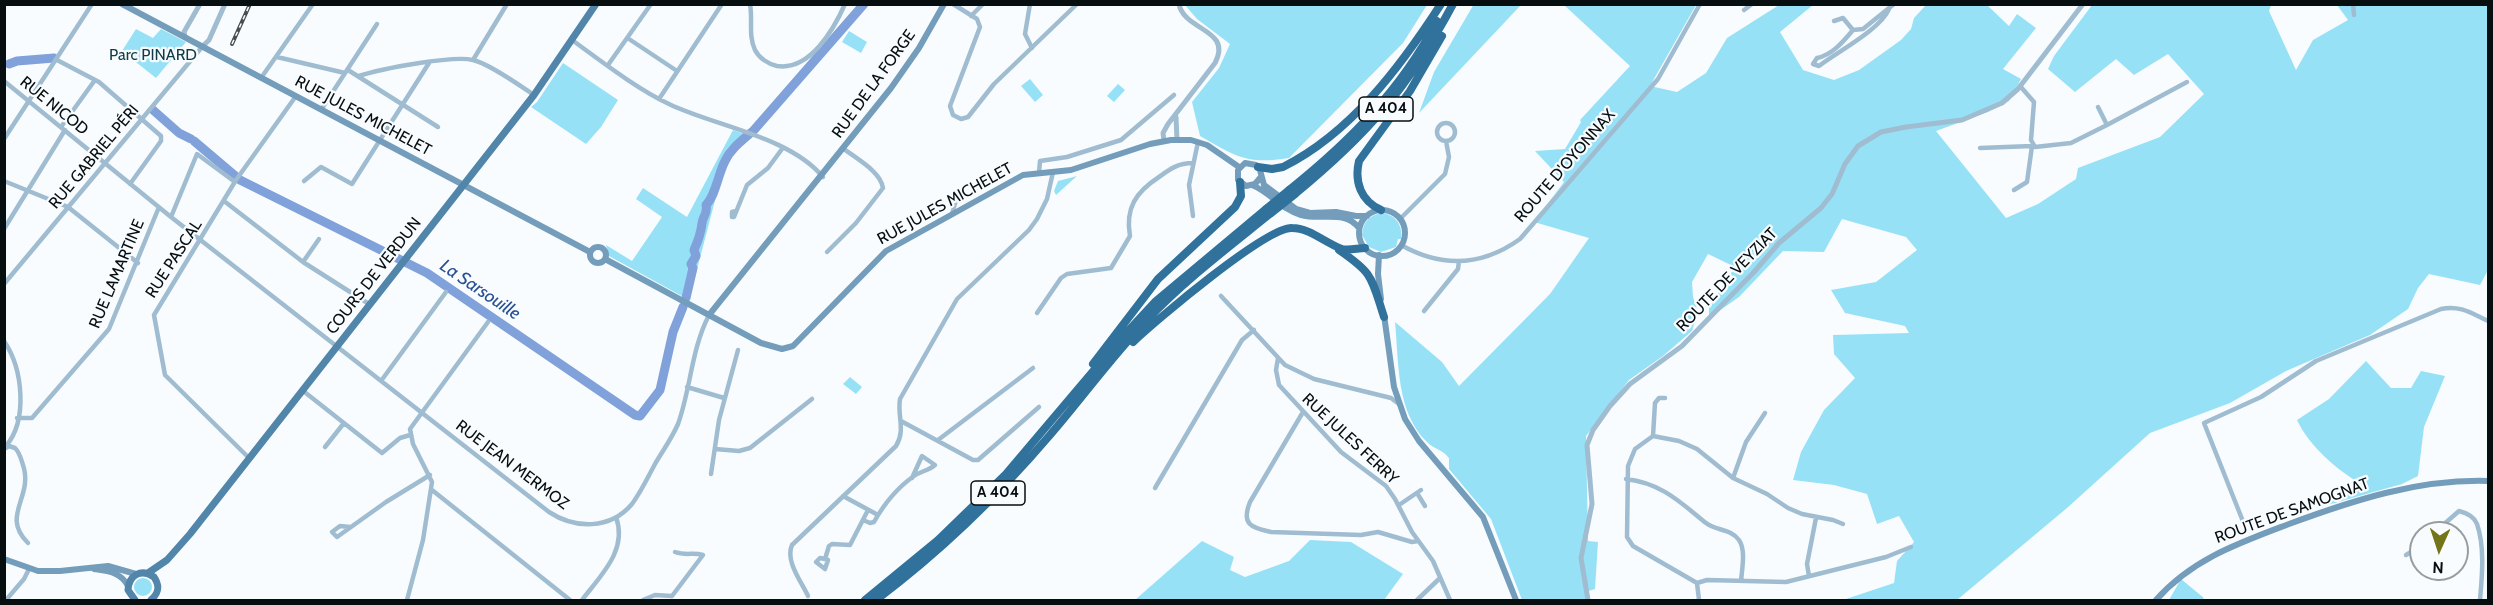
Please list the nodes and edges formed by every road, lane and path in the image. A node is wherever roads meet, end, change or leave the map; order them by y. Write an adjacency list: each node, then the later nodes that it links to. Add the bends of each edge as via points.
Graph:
1 (92, 4): 38 (street)
2 (122, 4): 32 (main road, RUE JULES MICHELET)
3 (200, 4): 32 (street, via 184,32)
4 (225, 4): 35 (street)
5 (313, 4): 37 (street)
6 (507, 4): 39 (street)
7 (596, 4): 34 (main road, COURS DE VERDUN)
8 (651, 4): 33 (street)
9 (722, 4): 43 (street)
10 (750, 4): 11 (street, via 755,49 767,62 781,66 795,64 815,51)
11 (845, 4)
12 (944, 4): 72 (main road, RUE DE LA FORGE, via 908,65)
13 (953, 4): 28 (street)
14 (983, 4): 28 (street)
15 (1030, 4): 36 (street, via 1025,34)
16 (1077, 4): 36 (street)
17 (1179, 4): 58 (street, via 1184,17 1215,38 1220,51)
18 (1443, 4): 76 (highway, via 1394,72 1346,122 1289,164 1272,170); 90 (highway, A 404, via 1417,54 1383,102)
19 (1455, 4): 90 (highway, A 404, via 1424,57 1387,108 1348,149); 95 (highway, via 1421,75 1359,161 1360,191)
20 (1700, 4): 114 (street, ROUTE D'OYONNAX, via 1658,79 1520,239 1487,257)
21 (1752, 4): 26 (street)
22 (1894, 4): 25 (street)
23 (2083, 4): 49 (street, ROUTE DE VEYZIAT)
24 (2353, 4): 27 (street)
25 (1889, 9): 31 (street, via 1863,28); 31 (street, via 1869,30 1814,66 1813,62 1838,46)
26 (1744, 10)
27 (2354, 15)
28 (971, 16): 36 (street, via 980,27 950,106 951,114 957,118 968,117 994,84)
29 (1834, 21): 31 (street, via 1843,18)
30 (377, 24): 42 (street)
31 (1853, 30)
32 (185, 38): 35 (main road, RUE JULES MICHELET)
33 (628, 39): 41 (street); 43 (street)
34 (572, 40): 41 (street); 50 (main road, COURS DE VERDUN)
35 (202, 47): 45 (main road, RUE JULES MICHELET); 59 (street, RUE GABRIEL PÉRI)
36 (1032, 48)
37 (276, 57): 42 (street); 45 (street)
38 (57, 60): 46 (street); 54 (street)
39 (473, 60): 40 (street); 50 (street)
40 (429, 63): 44 (street); 55 (street)
41 (608, 65): 53 (street)
42 (346, 71): 44 (street); 57 (street)
43 (677, 71): 53 (street)
44 (359, 76): 55 (street)
45 (261, 78): 52 (main road, RUE JULES MICHELET)
46 (95, 80): 59 (street); 62 (street)
47 (4, 81): 54 (street, RUE NICOD)
48 (2187, 82): 60 (street)
49 (2020, 86): 69 (street, via 2034,102); 214 (street, ROUTE DE VEYZIAT, via 2002,103 1969,118 1888,130 1858,146 1821,207 1779,243 1682,346 1630,384 1597,424 1587,445 1592,504 1581,558)
50 (534, 95): 86 (main road, COURS DE VERDUN)
51 (1174, 95): 78 (street, via 1121,140 1040,161)
52 (296, 96): 57 (main road, RUE JULES MICHELET); 81 (street, RUE PASCAL)
53 (659, 99): 71 (street)
54 (30, 101): 62 (street, RUE NICOD); 63 (street)
55 (403, 105): 61 (street); 65 (street)
56 (2098, 107): 60 (street)
57 (321, 110): 65 (main road, RUE JULES MICHELET)
58 (1178, 112): 64 (street); 66 (street, via 1164,131)
59 (142, 118): 73 (street, RUE GABRIEL PÉRI); 85 (street, via 161,136 161,141)
60 (2107, 125): 69 (street, via 2071,143)
61 (438, 127)
62 (63, 128): 73 (street, RUE NICOD); 89 (street)
63 (4, 139)
64 (1177, 140): 66 (main road, RUE JULES MICHELET); 68 (main road, RUE JULES MICHELET)
65 (380, 141): 83 (street, via 352,184 321,167); 86 (main road, RUE JULES MICHELET)
66 (1164, 141): 77 (main road, RUE JULES MICHELET, via 1083,168)
67 (1446, 141): 102 (street, via 1449,157 1445,174)
68 (1198, 142): 74 (street); 75 (main road, RUE JULES MICHELET)
69 (2032, 146): 70 (street); 88 (street, via 2027,182)
70 (1980, 148)
71 (782, 149): 79 (street); 96 (street, via 768,168 747,185)
72 (844, 149): 79 (main road, RUE DE LA FORGE); 111 (street, via 882,182 883,188)
73 (105, 163): 85 (street, RUE NICOD); 93 (street, RUE GABRIEL PÉRI)
74 (1193, 163): 99 (street, via 1189,185); 122 (street, via 1175,165 1140,191 1131,208 1130,236 1111,267 1067,274)
75 (1239, 167): 76 (main road, via 1249,162); 84 (main road)
76 (1258, 167): 80 (main road)
77 (1053, 172): 78 (main road, RUE JULES MICHELET); 148 (street, via 1043,208 1029,230 957,299 900,399)
78 (1039, 173): 98 (main road, RUE JULES MICHELET, via 1014,178)
79 (823, 177): 123 (main road, RUE DE LA FORGE)
80 (1260, 177): 87 (main road); 100 (main road, via 1265,186 1299,210)
81 (237, 180): 92 (street, RUE PASCAL); 101 (street, via 197,154)
82 (4, 181): 89 (street)
83 (304, 181)
84 (1240, 182): 87 (main road); 150 (highway, via 1238,204 1158,279)
85 (130, 184): 94 (street, RUE NICOD)
86 (463, 184): 110 (main road, RUE JULES MICHELET); 120 (main road, COURS DE VERDUN)
87 (1252, 185): 103 (main road, via 1294,213 1343,217)
88 (2014, 190)
89 (29, 191): 93 (street); 104 (street)
90 (1292, 192): 97 (highway, A 404, bridge)
91 (958, 193): 98 (street)
92 (224, 201): 107 (street, RUE PASCAL); 115 (street)
93 (68, 207): 116 (street); 117 (street, RUE GABRIEL PÉRI)
94 (159, 207): 101 (street, RUE NICOD); 116 (street, RUE LAMARTINE)
95 (1381, 210): 100 (main road); 102 (main road)
96 (736, 211)
97 (1268, 211): 133 (highway, A 404, via 1163,303); 150 (highway, A 404, via 1146,310)
98 (952, 214): 123 (main road, RUE JULES MICHELET, via 886,251 788,349 769,347)
99 (1193, 216)
100 (1367, 216): 103 (main road)
101 (171, 217): 107 (street, RUE NICOD)
102 (1400, 219): 108 (main road, via 1404,232)
103 (1359, 228): 109 (main road)
104 (4, 229)
105 (320, 239): 115 (street)
106 (1324, 240): 109 (highway, via 1343,249); 124 (highway, via 1366,270); 133 (highway, via 1294,228 1269,236 1184,297)
107 (201, 241): 129 (street, RUE JEAN MERMOZ); 159 (street, RUE PASCAL, via 155,312 165,375)
108 (1401, 245): 112 (main road, via 1391,253); 114 (street, ROUTE D'OYONNAX, via 1430,259)
109 (1365, 248): 112 (main road)
110 (590, 252): 113 (main road, via 595,263); 113 (main road, via 602,249)
111 (827, 252)
112 (1379, 255): 124 (main road)
113 (604, 260): 123 (main road, RUE JULES MICHELET)
114 (1459, 261): 121 (street, via 1458,269)
115 (303, 262): 120 (street)
116 (138, 263): 147 (street, RUE LAMARTINE, via 103,339 32,417)
117 (4, 284)
118 (446, 292): 134 (street)
119 (1221, 296): 127 (street)
120 (369, 304): 129 (main road, COURS DE VERDUN)
121 (1424, 311)
122 (1037, 313)
123 (709, 315): 135 (street, RUE JEAN MERMOZ, via 698,339)
124 (1384, 316): 136 (main road)
125 (2488, 321): 179 (street, via 2462,308 2440,309 2316,361 2261,397 2204,423)
126 (488, 322): 144 (street)
127 (1254, 330): 131 (street); 166 (street, via 1242,340)
128 (4, 341): 147 (street, via 11,351 19,382)
129 (337, 346): 134 (street, RUE JEAN MERMOZ); 137 (main road, COURS DE VERDUN)
130 (738, 350): 138 (street)
131 (1278, 358): 139 (street, via 1314,379); 145 (street, RUE JULES FERRY, via 1279,385)
132 (1034, 369): 154 (street)
133 (1104, 369): 210 (highway, A 404, via 993,498)
134 (381, 381): 144 (street, RUE JEAN MERMOZ)
135 (687, 387): 138 (street); 173 (street, RUE JEAN MERMOZ, via 677,425 636,498)
136 (1394, 387): 139 (street); 142 (main road)
137 (302, 390): 149 (street); 159 (main road, COURS DE VERDUN)
138 (724, 398): 157 (street)
139 (1390, 398): 142 (street)
140 (1665, 398): 153 (street, via 1655,403)
141 (812, 399): 157 (street, via 750,448)
142 (1399, 404): 213 (main road, via 1414,434 1483,517)
143 (1039, 407): 154 (street, via 978,460)
144 (422, 412): 152 (street); 173 (street, RUE JEAN MERMOZ, via 561,519 590,525)
145 (1303, 412): 169 (street, RUE JULES FERRY, via 1349,459 1386,486); 180 (street, via 1250,502 1245,515 1248,523 1271,532 1378,532)
146 (1765, 413): 163 (street, via 1746,442)
147 (17, 418): 151 (street)
148 (901, 422): 154 (street); 168 (street, via 901,438 896,446)
149 (344, 423): 152 (street, via 382,453); 155 (street)
150 (1042, 434): 209 (highway, A 404, via 954,526)
151 (14, 435): 156 (street); 158 (street)
152 (410, 435): 161 (street)
153 (1653, 436): 163 (street, via 1697,449); 164 (street, via 1635,449)
154 (938, 440)
155 (325, 447)
156 (4, 449): 158 (street, via 13,447)
157 (715, 449): 160 (street)
158 (18, 452): 181 (street, via 26,483 14,523 20,537)
159 (249, 458): 188 (main road, COURS DE VERDUN)
160 (711, 474)
161 (430, 475): 167 (street); 178 (street)
162 (912, 478): 162 (street, via 922,456 935,465 930,470); 172 (street)
163 (1733, 478): 174 (street, via 1788,508)
164 (1626, 479): 195 (street, via 1668,492 1706,523 1738,539 1743,550); 197 (street, via 1628,542)
165 (2488, 481): 216 (main road, ROUTE DE SAMOGNAT, via 2408,487 2350,501 2210,556 2180,576)
166 (1155, 488)
167 (432, 490): 205 (street); 206 (street)
168 (843, 496): 171 (street); 200 (street, via 790,548 791,561)
169 (1399, 505): 170 (street, RUE JULES FERRY, via 1419,491); 180 (street, RUE JULES FERRY)
170 (1425, 506)
171 (868, 510): 172 (street); 175 (street)
172 (878, 514): 175 (street, via 874,522)
173 (616, 517): 207 (street, via 620,536 617,551)
174 (1816, 518): 177 (street); 193 (street, via 1807,564)
175 (863, 520): 187 (street, via 850,545 832,544)
176 (2448, 521): 217 (street, via 2459,511 2469,513 2477,523 2481,546)
177 (1843, 524)
178 (350, 527)
179 (2246, 529)
180 (1418, 541): 194 (street, RUE JULES FERRY, via 1433,561)
181 (28, 543)
182 (1911, 547): 193 (street)
183 (675, 552): 208 (street, via 703,555 672,596 656,595)
184 (2409, 553): 185 (street)
185 (2406, 555)
186 (4, 559): 189 (main road)
187 (825, 559)
188 (167, 560): 191 (main road, COURS DE VERDUN); 196 (main road, COURS DE VERDUN)
189 (23, 567): 190 (main road, via 51,571); 201 (street, via 24,579)
190 (88, 568): 192 (main road, via 108,566); 198 (main road, via 114,572)
191 (148, 573): 192 (main road); 196 (main road)
192 (136, 574): 198 (main road)
193 (1809, 576): 195 (street, via 1786,582)
194 (1439, 579): 211 (street); 212 (street, RUE JULES FERRY)
195 (1741, 581): 197 (street)
196 (157, 582): 199 (main road)
197 (1697, 583): 215 (street)
198 (128, 588): 202 (main road); 203 (main road)
199 (158, 596): 204 (main road)
200 (808, 596)
201 (6, 600)
202 (124, 600)
203 (135, 600)
204 (151, 600)
205 (407, 600)
206 (570, 600)
207 (582, 600)
208 (644, 600)
209 (865, 600)
210 (876, 600)
211 (1418, 600)
212 (1450, 600)
213 (1516, 600)
214 (1588, 600)
215 (1699, 600)
216 (2156, 600)
217 (2480, 600)

